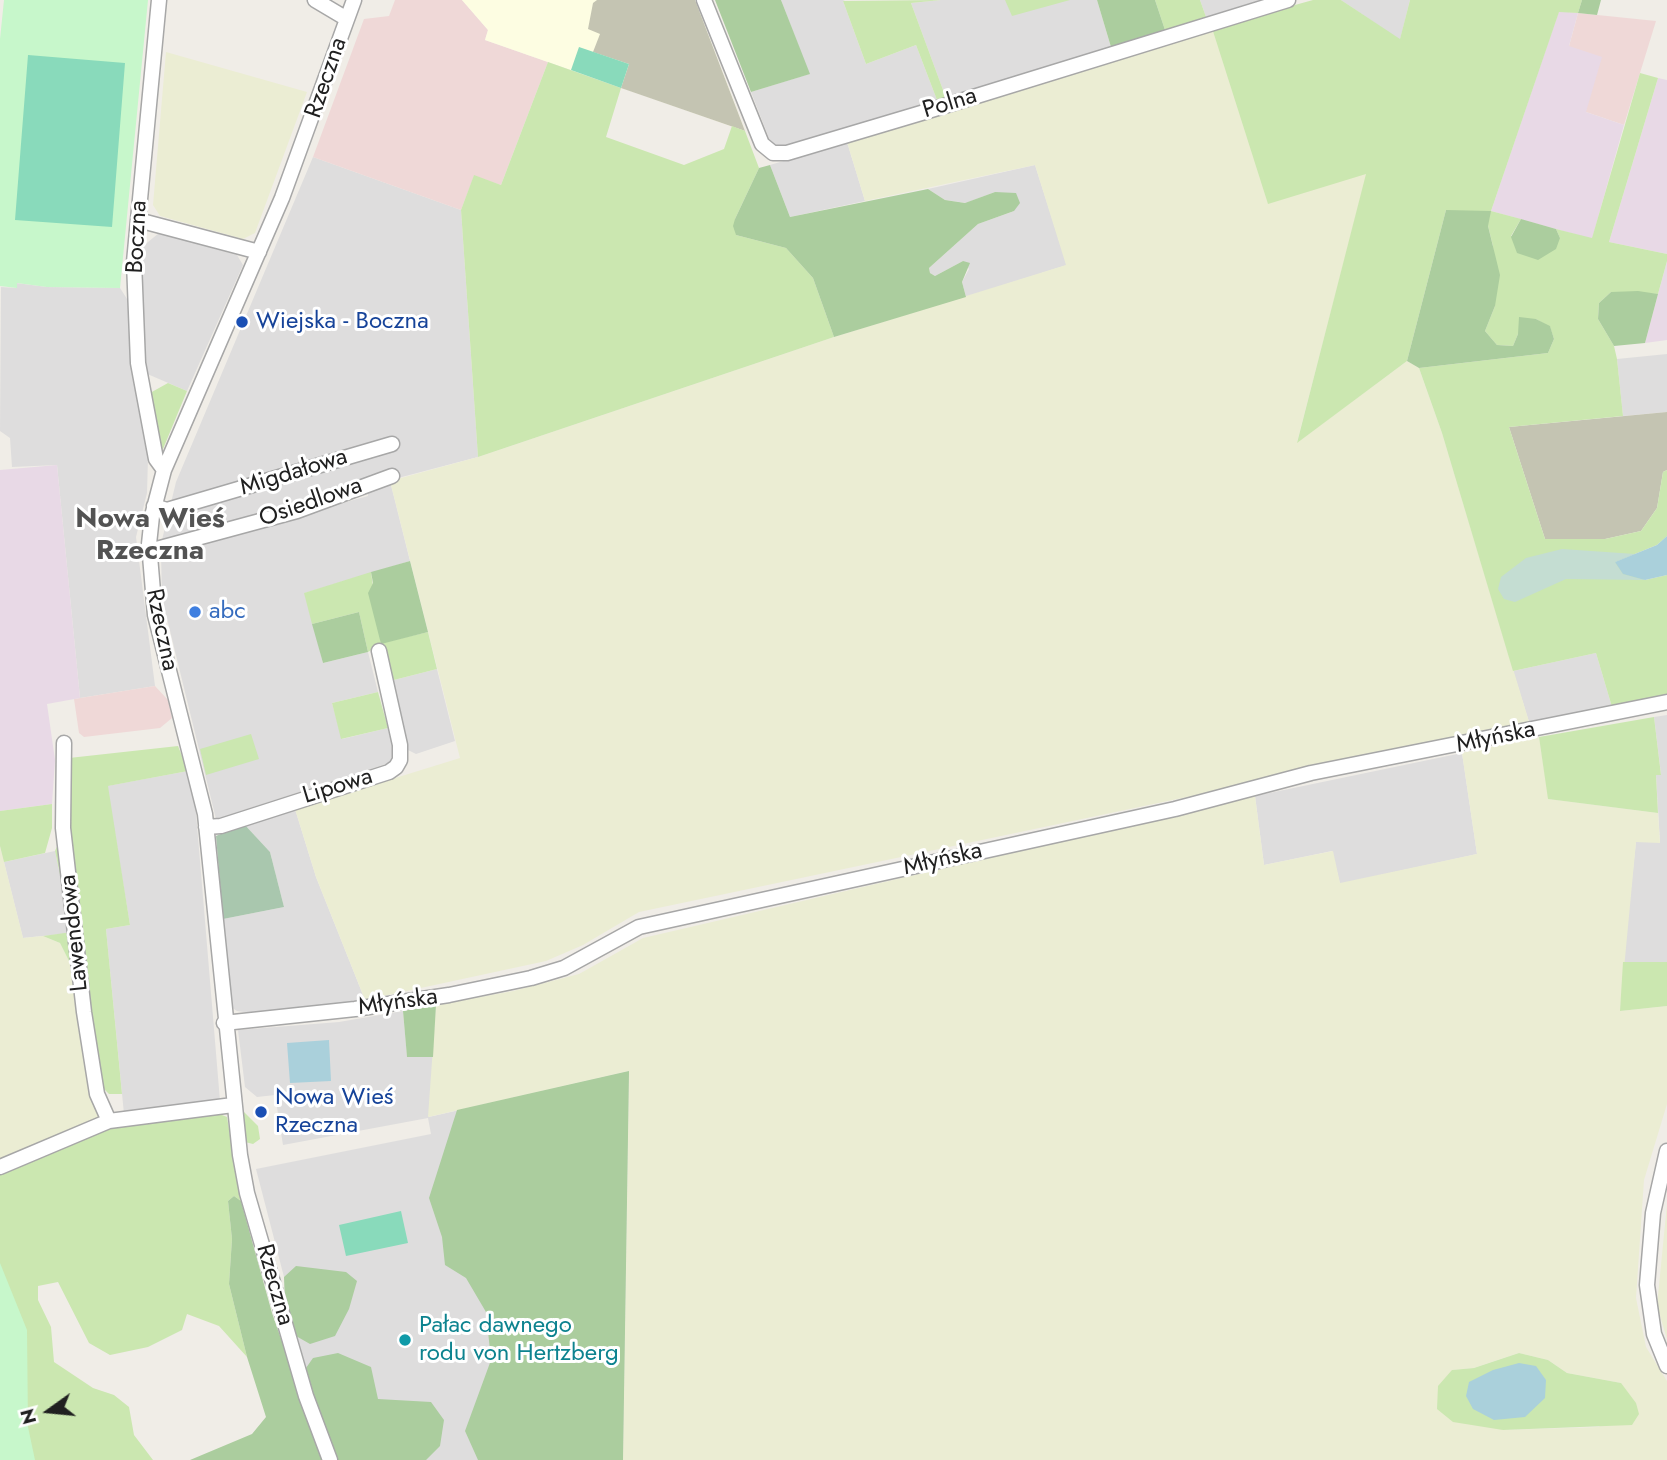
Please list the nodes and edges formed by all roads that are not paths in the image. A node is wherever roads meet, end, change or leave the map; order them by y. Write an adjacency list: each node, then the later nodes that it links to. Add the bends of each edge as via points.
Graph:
1 (159, 0): 7 (street, Boczna)
2 (315, 0): 6 (street)
3 (354, 0): 6 (street, Rzeczna)
4 (704, 0): 5 (street, Polna, via 762,144 774,153 916,115)
5 (1288, 0)
6 (347, 19): 8 (street, Rzeczna)
7 (138, 220): 8 (street); 10 (street, Boczna, via 136,346 151,441)
8 (259, 253): 10 (street, Rzeczna)
9 (392, 444): 12 (street, Migdałowa, via 167,510)
10 (164, 470): 12 (street, Rzeczna)
11 (392, 476): 13 (street, Osiedlowa, via 298,511)
12 (154, 506): 13 (street, Rzeczna)
13 (149, 551): 17 (street, Rzeczna, via 155,615)
14 (380, 651): 17 (street, Lipowa, via 400,745 396,767 221,826)
15 (1667, 702): 18 (street, Młyńska, via 1311,773 1175,810 639,927 564,968 531,978 355,1009)
16 (64, 743): 20 (street, Lawendowa, via 63,828 84,1012 97,1094)
17 (206, 827): 18 (street, Rzeczna)
18 (224, 1023): 19 (street, Rzeczna)
19 (233, 1105): 20 (street); 24 (street, Rzeczna, via 247,1193 306,1396)
20 (109, 1121): 22 (street)
21 (1667, 1151): 23 (street, via 1653,1213 1647,1284 1654,1334)
22 (0, 1167)
23 (1667, 1366)
24 (330, 1460)

